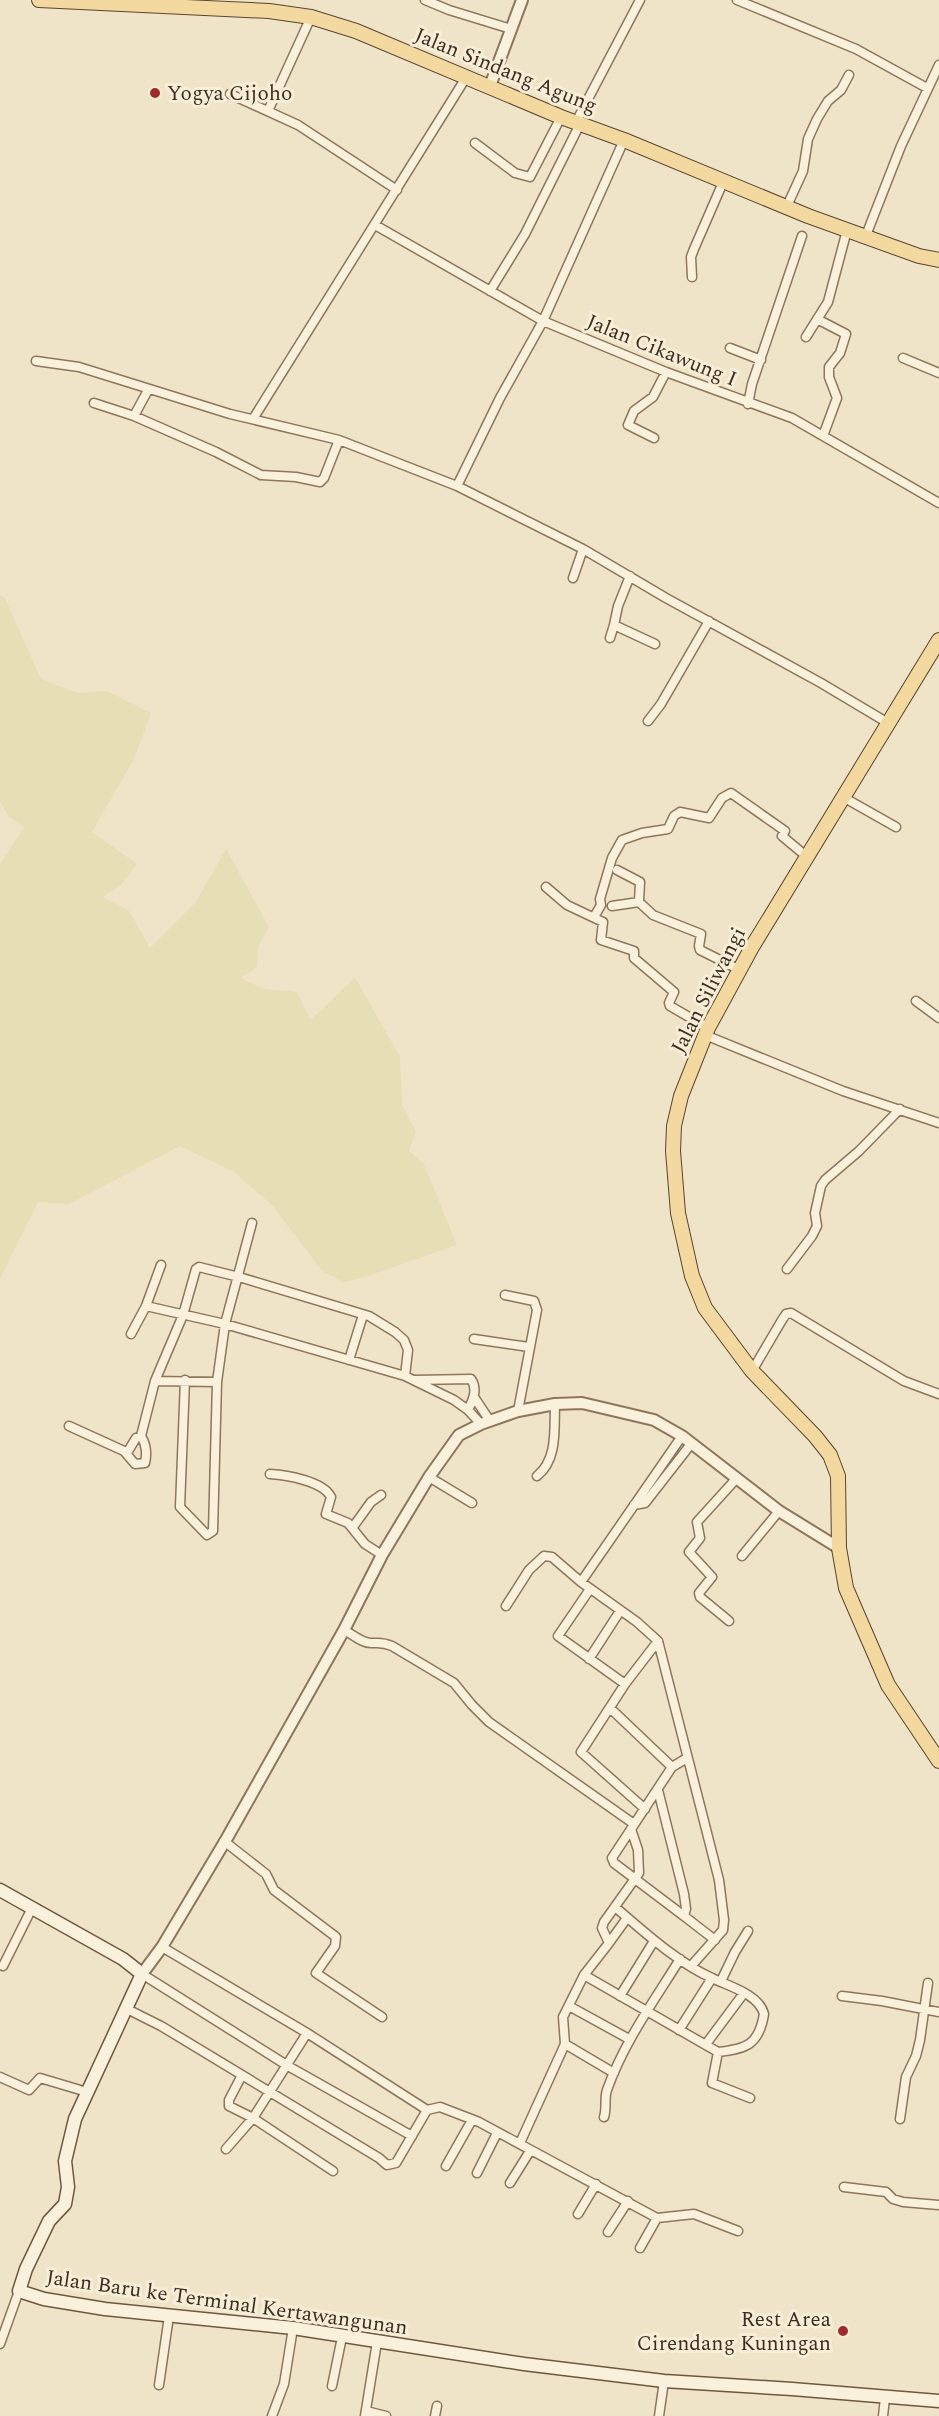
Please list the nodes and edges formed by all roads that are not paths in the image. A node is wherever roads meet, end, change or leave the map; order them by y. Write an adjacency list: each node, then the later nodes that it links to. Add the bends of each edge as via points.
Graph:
1 (39, 0): 6 (main road, Jalan Sindang Agung)
2 (425, 0): 8 (street)
3 (522, 0): 8 (street)
4 (640, 0): 17 (street)
5 (737, 0): 13 (street, via 856,49)
6 (94, 1): 7 (main road, Jalan Sindang Agung)
7 (311, 17): 11 (main road, Jalan Sindang Agung); 15 (street)
8 (511, 29): 12 (street)
9 (939, 65): 13 (street)
10 (849, 75): 22 (street, via 817,119 808,139 803,171)
11 (467, 76): 12 (main road, Jalan Sindang Agung); 21 (street)
12 (490, 86): 16 (main road, Jalan Sindang Agung)
13 (927, 88): 26 (street)
14 (230, 94): 15 (street)
15 (268, 111): 21 (street, via 298,125)
16 (561, 117): 17 (main road, Jalan Sindang Agung); 19 (street, via 530,177 515,173)
17 (578, 123): 18 (main road, Jalan Sindang Agung); 29 (street, via 525,234)
18 (624, 140): 20 (main road, Jalan Sindang Agung); 31 (street)
19 (475, 143)
20 (724, 180): 22 (main road, Jalan Sindang Agung); 28 (street, via 691,257)
21 (397, 190): 23 (street)
22 (787, 206): 24 (main road, Jalan Sindang Agung)
23 (375, 225): 29 (street, Jalan Cikawung I); 43 (street)
24 (847, 230): 26 (main road, Jalan Sindang Agung); 30 (street, via 828,302)
25 (802, 236): 35 (street)
26 (865, 238): 27 (main road, Jalan Sindang Agung)
27 (939, 260)
28 (692, 277)
29 (490, 291): 31 (street, Jalan Cikawung I)
30 (817, 319): 32 (street); 44 (street, via 846,334 830,367 829,377 837,398)
31 (543, 321): 37 (street, Jalan Cikawung I); 47 (street)
32 (806, 337)
33 (730, 348): 35 (street)
34 (903, 358): 38 (street)
35 (760, 360): 41 (street)
36 (36, 361): 39 (street, via 80,367)
37 (666, 372): 41 (street, Jalan Cikawung I); 45 (street, via 652,397 634,411 628,425)
38 (939, 373)
39 (148, 390): 42 (street); 43 (street)
40 (94, 403): 42 (street)
41 (748, 404): 44 (street, Jalan Cikawung I, via 792,418)
42 (134, 416): 46 (street, via 266,477 320,482)
43 (253, 419): 46 (street)
44 (823, 436): 48 (street, Jalan Cikawung I)
45 (654, 438)
46 (339, 440): 47 (street)
47 (458, 486): 49 (street)
48 (939, 503)
49 (583, 549): 50 (street); 51 (street)
50 (630, 576): 52 (street); 53 (street)
51 (573, 578)
52 (709, 621): 57 (street); 58 (street)
53 (614, 625): 54 (street); 56 (street)
54 (610, 638)
55 (939, 640): 58 (main road, Jalan Siliwangi)
56 (655, 644)
57 (648, 721)
58 (888, 723): 59 (main road, Jalan Siliwangi)
59 (843, 797): 60 (street); 61 (main road, Jalan Siliwangi)
60 (896, 827)
61 (806, 856): 66 (street, via 782,836 785,831 731,793 722,798 709,818 678,812 668,829 622,840 612,858 601,905); 67 (main road, Jalan Siliwangi)
62 (617, 870): 64 (street, via 640,882)
63 (546, 887): 66 (street, via 567,904)
64 (639, 902): 65 (street); 67 (street, via 653,915 702,934 700,950)
65 (612, 906)
66 (594, 916): 70 (street, via 603,923 602,940 634,951 634,958 674,992 670,1006)
67 (740, 970): 70 (main road, Jalan Siliwangi)
68 (916, 1001): 69 (street)
69 (939, 1018)
70 (706, 1031): 71 (street, via 843,1091); 86 (main road, Jalan Siliwangi, via 674,1126 678,1213 692,1275 705,1308)
71 (900, 1109): 72 (street); 75 (street, via 825,1180 816,1213 817,1226)
72 (939, 1123)
73 (252, 1223): 76 (street)
74 (161, 1265): 78 (street)
75 (787, 1269)
76 (239, 1277): 79 (street, via 198,1268); 80 (street); 81 (street)
77 (505, 1295): 84 (street, via 536,1304)
78 (146, 1306): 79 (street); 82 (street)
79 (183, 1315): 81 (street); 89 (street)
80 (363, 1315): 85 (street); 87 (street, via 404,1340)
81 (225, 1324): 85 (street); 90 (street)
82 (131, 1334)
83 (474, 1339): 84 (street)
84 (529, 1347): 95 (street)
85 (349, 1360): 87 (street)
86 (752, 1371): 91 (street, via 786,1314 791,1313 904,1381); 111 (main road, Jalan Siliwangi, via 830,1455 838,1476)
87 (409, 1378): 92 (street, via 468,1378 473,1382); 94 (street)
88 (185, 1380): 89 (street); 90 (street); 90 (street, via 180,1507 207,1535 213,1531)
89 (155, 1381): 98 (street)
90 (217, 1382)
91 (939, 1394)
92 (474, 1397): 94 (street); 96 (street)
93 (555, 1404): 95 (street); 99 (street, via 582,1403 654,1420); 103 (street, via 551,1458)
94 (468, 1410): 96 (street)
95 (518, 1411): 96 (street)
96 (485, 1422): 104 (street, via 459,1435)
97 (69, 1426): 101 (street)
98 (141, 1436): 101 (street); 101 (street, via 145,1441 145,1463 135,1464)
99 (682, 1436): 100 (street); 108 (street)
100 (691, 1444): 105 (street); 108 (street, via 645,1503)
101 (127, 1453)
102 (270, 1474): 110 (street, via 291,1476 327,1490 332,1497 326,1514)
103 (537, 1476)
104 (429, 1477): 107 (street); 112 (street)
105 (736, 1479): 109 (street); 118 (street, via 697,1522 700,1538 689,1552 712,1577 700,1597)
106 (381, 1495): 110 (street)
107 (472, 1503)
108 (634, 1505): 114 (street)
109 (778, 1511): 111 (street); 113 (street)
110 (353, 1527): 112 (street, via 365,1544)
111 (839, 1548): 125 (main road, Jalan Siliwangi, via 846,1588 883,1676)
112 (382, 1555): 119 (street)
113 (742, 1556)
114 (581, 1582): 115 (street); 116 (street, via 552,1557 544,1556 529,1570)
115 (590, 1589): 117 (street); 121 (street, via 558,1636)
116 (506, 1606)
117 (620, 1611): 120 (street); 121 (street)
118 (729, 1621)
119 (344, 1630): 129 (street, via 369,1643 384,1642 454,1683 489,1722); 130 (street)
120 (657, 1641): 122 (street); 124 (street)
121 (589, 1659): 122 (street)
122 (625, 1684): 123 (street)
123 (610, 1708): 126 (street); 128 (street, via 581,1753)
124 (687, 1758): 126 (street); 138 (street, via 723,1903 723,1930)
125 (939, 1761)
126 (672, 1767): 127 (street)
127 (658, 1790): 128 (street); 135 (street, via 684,1894)
128 (645, 1809): 129 (street)
129 (633, 1827): 131 (street, via 639,1862); 131 (street, via 612,1860)
130 (224, 1841): 141 (street); 157 (street, via 266,1874 274,1890 336,1937 335,1946 316,1973)
131 (635, 1878): 133 (street); 135 (street)
132 (0, 1890): 134 (main road)
133 (615, 1907): 136 (street); 140 (street, via 603,1928)
134 (32, 1908): 144 (street); 145 (main road, via 123,1959)
135 (684, 1916): 138 (street)
136 (627, 1918): 139 (street); 140 (street)
137 (748, 1931): 147 (street)
138 (715, 1940): 143 (street)
139 (654, 1941): 142 (street); 150 (street)
140 (609, 1943): 146 (street)
141 (162, 1947): 145 (street); 159 (street)
142 (680, 1959): 143 (street); 155 (street)
143 (692, 1965): 147 (street)
144 (3, 1966)
145 (142, 1974): 153 (main road, Jalan Baru ke Terminal Kertawangunan); 164 (street)
146 (584, 1975): 150 (street); 152 (street)
147 (716, 1980): 149 (street); 158 (street)
148 (928, 1983): 154 (street)
149 (744, 1993): 162 (street); 163 (street, via 763,2009 756,2036 741,2049)
150 (620, 1996): 155 (street)
151 (842, 1996): 154 (street)
152 (569, 2006): 160 (street); 161 (street, via 563,2017)
153 (125, 2008): 166 (street); 169 (main road, Jalan Baru ke Terminal Kertawangunan)
154 (925, 2010): 156 (street); 174 (street, via 916,2056 906,2077)
155 (647, 2011): 158 (street); 160 (street)
156 (939, 2012)
157 (382, 2017)
158 (679, 2030): 162 (street)
159 (307, 2033): 164 (street); 171 (street)
160 (629, 2039): 165 (street)
161 (565, 2044): 165 (street); 178 (street)
162 (706, 2044): 163 (street)
163 (718, 2052): 170 (street, via 712,2083)
164 (288, 2066): 168 (street); 177 (street)
165 (614, 2073): 172 (street, via 606,2091)
166 (242, 2075): 168 (street); 173 (street, via 229,2104)
167 (0, 2077): 169 (street, via 29,2090 40,2078)
168 (270, 2091): 173 (street); 177 (street, via 387,2165 396,2163)
169 (87, 2092): 194 (main road, Jalan Baru ke Terminal Kertawangunan, via 67,2146 65,2205 49,2222)
170 (750, 2098)
171 (427, 2110): 175 (street, via 440,2107); 177 (street)
172 (604, 2117)
173 (253, 2118): 179 (street); 182 (street)
174 (900, 2119)
175 (472, 2120): 176 (street); 181 (street)
176 (497, 2133): 178 (street); 183 (street)
177 (412, 2136)
178 (520, 2143): 180 (street)
179 (226, 2149)
180 (530, 2151): 184 (street); 185 (street)
181 (446, 2166)
182 (333, 2171)
183 (477, 2173)
184 (510, 2183)
185 (596, 2184): 187 (street); 189 (street)
186 (844, 2187): 188 (street, via 886,2192 903,2202)
187 (628, 2202): 190 (street); 192 (street)
188 (939, 2205)
189 (578, 2214)
190 (657, 2218): 191 (street, via 694,2214); 193 (street)
191 (738, 2231)
192 (608, 2232)
193 (640, 2248)
194 (18, 2291): 196 (street); 197 (main road, Jalan Baru ke Terminal Kertawangunan, via 72,2304)
195 (0, 2311): 196 (street)
196 (11, 2313): 201 (street)
197 (168, 2316): 198 (main road, Jalan Baru ke Terminal Kertawangunan); 203 (street)
198 (293, 2328): 199 (main road, Jalan Baru ke Terminal Kertawangunan); 209 (street, via 284,2384)
199 (342, 2337): 200 (main road, Jalan Baru ke Terminal Kertawangunan); 204 (street)
200 (377, 2342): 202 (main road, Jalan Baru ke Terminal Kertawangunan); 208 (street)
201 (0, 2344)
202 (663, 2381): 205 (main road, Jalan Baru ke Terminal Kertawangunan); 212 (street)
203 (159, 2385)
204 (332, 2386)
205 (885, 2397): 206 (main road, Jalan Baru ke Terminal Kertawangunan); 213 (street)
206 (939, 2401)
207 (437, 2406): 211 (street)
208 (365, 2413): 210 (street)
209 (272, 2416)
210 (387, 2416)
211 (435, 2416)
212 (659, 2416)
213 (883, 2416)

